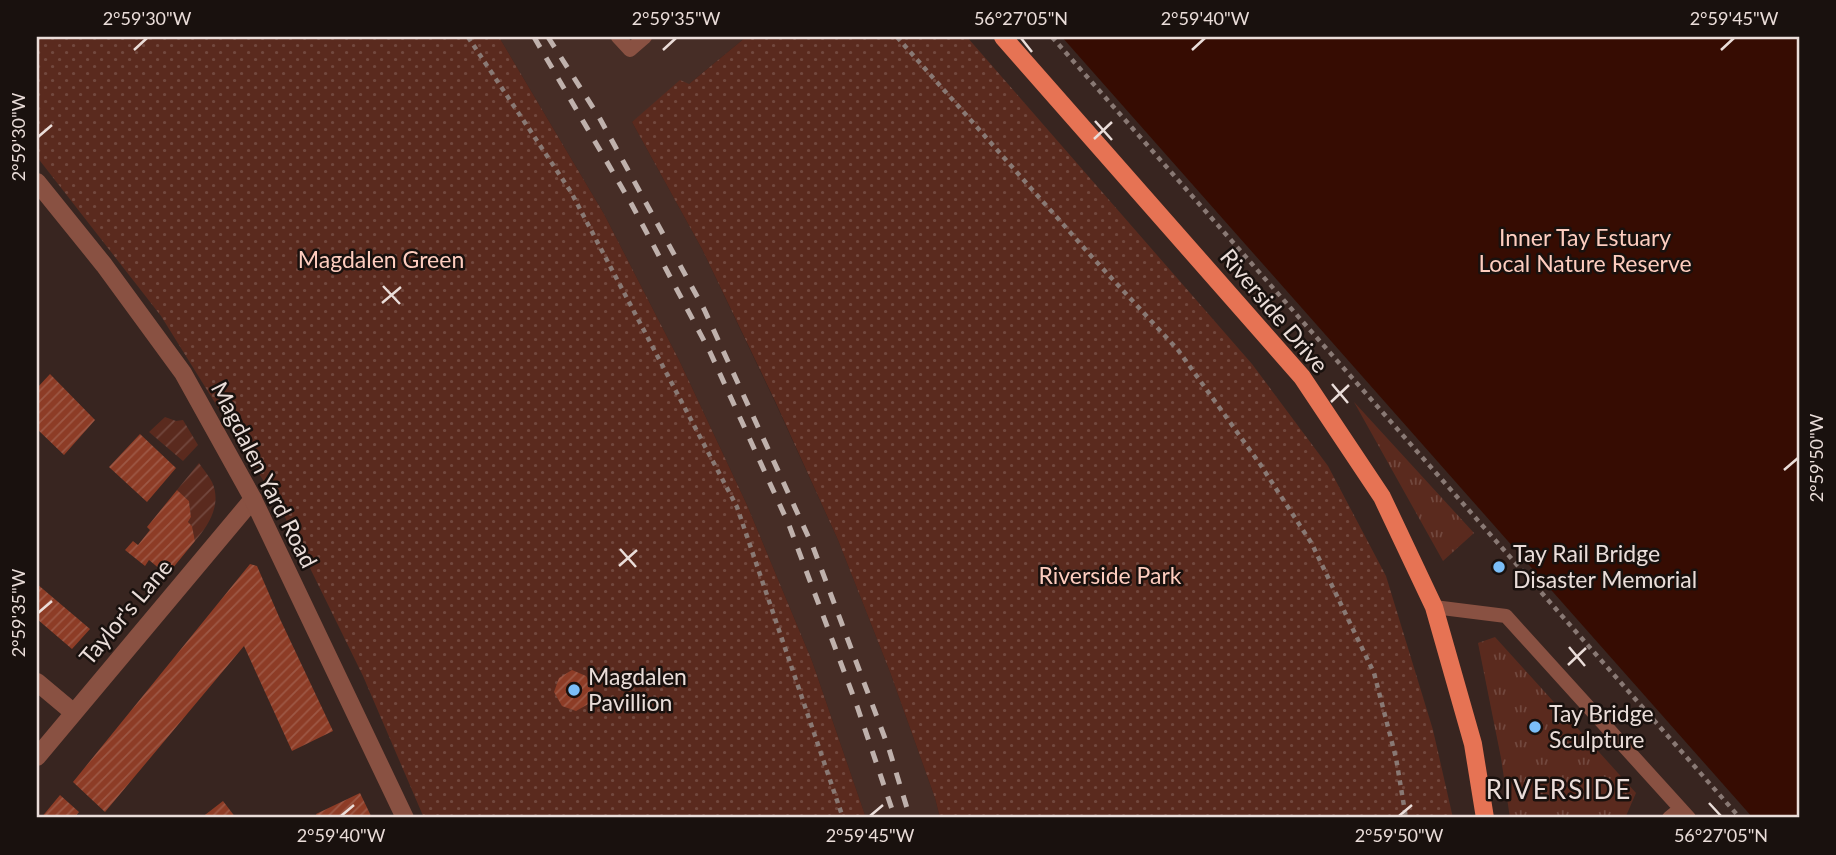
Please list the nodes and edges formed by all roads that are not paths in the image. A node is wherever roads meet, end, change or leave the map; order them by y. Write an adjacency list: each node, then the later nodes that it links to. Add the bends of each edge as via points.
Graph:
1 (618, 37): 2 (lane, via 630,50)
2 (645, 37)
3 (1003, 37): 6 (main road, Riverside Drive, via 1301,377 1382,497)
4 (37, 182): 5 (street, Magdalen Yard Road, via 183,373)
5 (253, 499): 8 (street, Taylor's Lane); 11 (street, Magdalen Yard Road)
6 (1434, 607): 10 (lane, via 1506,616); 12 (main road, Riverside Drive, via 1473,744)
7 (37, 681): 8 (street)
8 (74, 713): 9 (street, Taylor's Lane)
9 (37, 757)
10 (1679, 815)
11 (405, 818)
12 (1485, 818)

